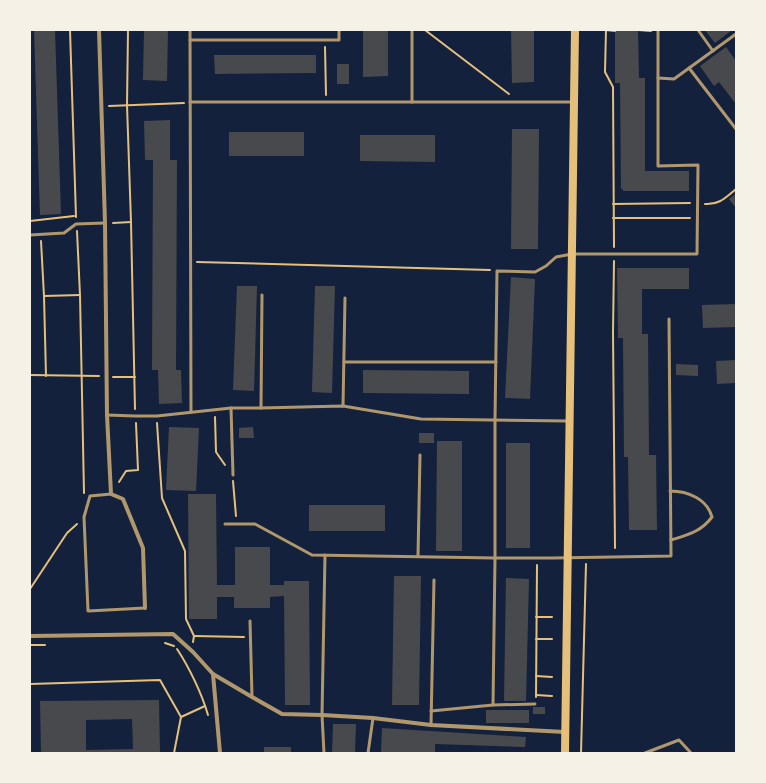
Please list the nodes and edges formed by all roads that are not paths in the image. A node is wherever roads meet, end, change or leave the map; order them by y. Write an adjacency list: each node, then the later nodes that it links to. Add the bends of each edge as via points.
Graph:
1 (99, 30): 17 (street)
2 (190, 30): 9 (lane)
3 (339, 30): 9 (lane, via 339,40)
4 (412, 30): 14 (lane)
5 (575, 30): 15 (main road)
6 (658, 30): 12 (lane)
7 (698, 30): 10 (lane)
8 (736, 34): 10 (lane)
9 (190, 40): 13 (lane)
10 (713, 51): 11 (lane)
11 (689, 68): 12 (lane, via 674,79); 16 (lane)
12 (658, 78): 19 (lane, via 658,166 698,166 697,254)
13 (190, 102): 14 (lane); 28 (lane)
14 (412, 102): 15 (lane)
15 (574, 102): 19 (main road)
16 (736, 129)
17 (105, 223): 18 (lane, via 76,224 64,233); 29 (street)
18 (30, 235)
19 (572, 254): 24 (lane, via 556,257 535,272 497,271); 31 (main road)
20 (262, 295): 27 (lane)
21 (345, 298): 23 (lane)
22 (669, 318): 34 (lane)
23 (344, 362): 24 (lane); 25 (lane)
24 (496, 362): 30 (lane)
25 (343, 406): 27 (lane); 30 (lane, via 421,419)
26 (231, 408): 27 (lane); 28 (lane); 33 (lane)
27 (260, 408)
28 (191, 412): 29 (lane, via 156,416)
29 (107, 415): 35 (street)
30 (495, 420): 31 (lane); 40 (lane)
31 (569, 421): 41 (main road)
32 (420, 455): 39 (lane)
33 (233, 475)
34 (670, 491): 37 (lane); 37 (lane, via 692,494 710,511 712,517 696,532)
35 (111, 494): 43 (street, via 123,498 143,548); 43 (lane, via 90,496 84,517 88,611)
36 (225, 524): 38 (lane, via 255,524 312,555)
37 (671, 540): 41 (lane, via 671,556)
38 (325, 555): 39 (lane); 51 (lane)
39 (418, 556): 40 (lane)
40 (495, 558): 41 (lane); 49 (lane)
41 (568, 558): 54 (main road)
42 (434, 580): 50 (lane)
43 (145, 608)
44 (250, 621): 47 (lane)
45 (30, 636): 46 (street, via 174,634)
46 (213, 674): 47 (street); 55 (street)
47 (252, 697): 51 (street, via 282,714)
48 (535, 704): 49 (lane)
49 (493, 705): 50 (lane)
50 (431, 711): 53 (lane)
51 (322, 714): 52 (street); 56 (lane)
52 (373, 718): 53 (street); 57 (lane)
53 (431, 725): 54 (street)
54 (565, 732): 58 (main road)
55 (220, 753)
56 (324, 753)
57 (368, 753)
58 (565, 753)
59 (645, 753): 60 (lane, via 679,740)
60 (691, 753)

